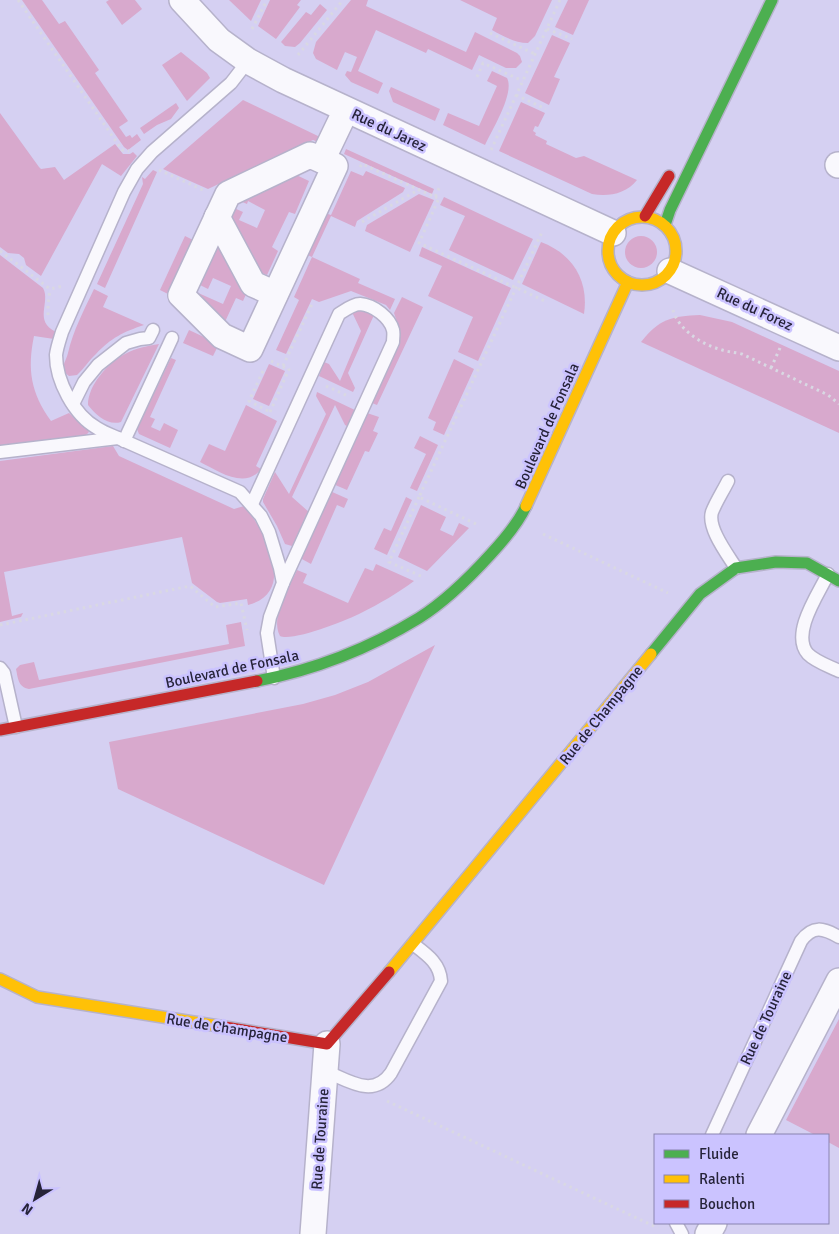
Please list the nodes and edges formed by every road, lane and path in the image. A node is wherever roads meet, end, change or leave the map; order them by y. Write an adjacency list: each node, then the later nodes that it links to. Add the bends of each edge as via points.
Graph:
1 (18, 0): 21 (path, via 122,150)
2 (182, 0): 13 (street, Rue du Jarez, via 220,40)
3 (267, 0): 7 (path)
4 (343, 0): 12 (path)
5 (560, 0): 8 (path)
6 (772, 0): 18 (street)
7 (252, 29)
8 (547, 29): 10 (path); 11 (path)
9 (490, 33): 11 (path)
10 (572, 39)
11 (536, 54): 15 (path)
12 (298, 55)
13 (248, 60): 20 (street, Rue du Jarez); 41 (lane, via 231,83 137,169)
14 (477, 76): 15 (path, via 483,63)
15 (523, 81): 17 (path)
16 (709, 93): 18 (lane)
17 (516, 95): 19 (path); 22 (path)
18 (724, 100): 34 (street)
19 (546, 109)
20 (346, 110): 23 (street); 36 (street, Rue du Jarez)
21 (130, 150)
22 (490, 151)
23 (322, 160): 32 (street, via 310,155 228,194); 42 (street, via 335,166)
24 (673, 167): 31 (street)
25 (167, 173): 28 (path)
26 (358, 173): 29 (path, via 362,164)
27 (440, 186): 30 (path)
28 (198, 187)
29 (419, 189): 30 (path); 33 (path)
30 (435, 197): 40 (path, via 439,198 420,243)
31 (645, 216): 34 (street); 36 (street, via 627,220)
32 (218, 217): 42 (street, via 254,284); 42 (street, via 182,295 222,336 250,349)
33 (362, 222)
34 (665, 225): 38 (street, via 677,249)
35 (542, 232): 40 (path)
36 (613, 233): 39 (street, via 609,244 610,263 616,273)
37 (0, 251): 41 (path, via 50,289 66,286)
38 (670, 271): 39 (street, via 662,279 647,285); 49 (street, Rue du Forez)
39 (628, 282): 77 (street, Boulevard de Fonsala, via 524,511 499,545 468,579 420,617 367,646 311,668)
40 (516, 287): 44 (path); 63 (path)
41 (81, 289): 57 (lane, via 56,354 66,394)
42 (275, 294)
43 (313, 302): 51 (path)
44 (547, 302)
45 (673, 310): 53 (path, via 685,330 710,347 742,354)
46 (153, 330): 57 (lane, via 149,338 126,343 98,365 84,382)
47 (172, 338): 60 (lane)
48 (782, 342): 53 (path)
49 (839, 348)
50 (268, 359): 51 (path)
51 (283, 366): 54 (path)
52 (264, 368): 59 (path, via 249,402)
53 (770, 368): 58 (path, via 828,395)
54 (296, 372)
55 (325, 386): 56 (path)
56 (350, 397)
57 (73, 404): 60 (lane, via 95,428)
58 (839, 404)
59 (270, 412)
60 (121, 440): 61 (lane); 64 (lane, via 240,492)
61 (0, 452)
62 (728, 481): 67 (lane, via 711,514 716,535)
63 (419, 497): 65 (path); 69 (path, via 389,562)
64 (252, 504): 71 (lane, via 269,532); 71 (lane, via 339,314 360,304 374,309 387,318 393,330 393,342)
65 (476, 524)
66 (542, 534): 72 (path)
67 (736, 568): 68 (street, Rue de Champagne, via 776,562 807,563); 72 (street, Rue de Champagne)
68 (828, 574): 70 (street, Rue de Champagne); 76 (lane, via 804,623 802,644 815,659)
69 (424, 577)
70 (839, 581)
71 (283, 583): 77 (lane, via 267,633)
72 (691, 604): 81 (street, Rue de Champagne)
73 (0, 626): 74 (path, via 190,586 215,607 241,603)
74 (248, 632)
75 (0, 668): 78 (lane, via 4,673)
76 (839, 671)
77 (274, 678): 78 (street, Boulevard de Fonsala)
78 (16, 727): 79 (street, Boulevard de Fonsala)
79 (0, 730)
80 (839, 937): 87 (lane, Rue de Touraine, via 814,930 801,941)
81 (413, 944): 84 (street, Rue de Champagne); 86 (lane, via 437,965 441,981 391,1073)
82 (0, 979): 84 (street, Rue de Champagne, via 37,997)
83 (839, 981): 88 (street)
84 (327, 1044): 85 (street, Rue de Touraine)
85 (326, 1071): 86 (lane, via 367,1087); 90 (street, Rue de Touraine)
86 (378, 1085): 89 (path, via 388,1101 394,1104 659,1228)
87 (712, 1134)
88 (760, 1134)
89 (678, 1228)
90 (313, 1234)

